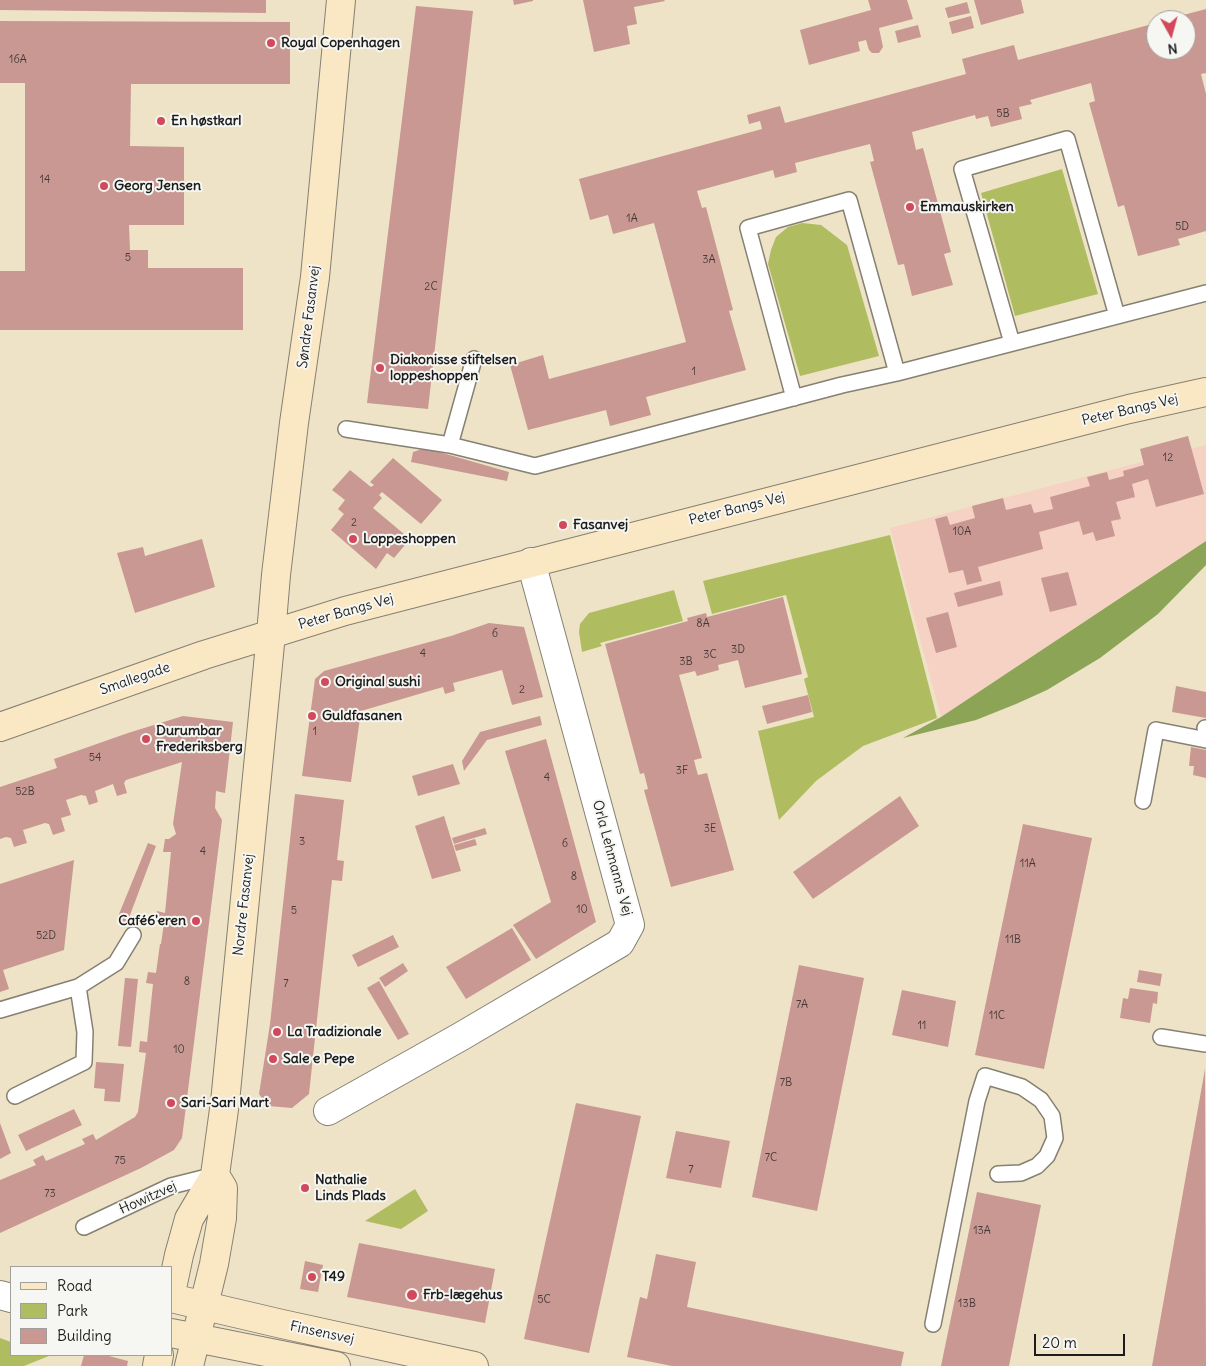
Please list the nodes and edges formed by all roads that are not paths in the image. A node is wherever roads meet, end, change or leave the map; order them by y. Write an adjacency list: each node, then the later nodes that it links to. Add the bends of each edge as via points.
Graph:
1 (341, 0): 12 (street, Søndre Fasanvej, via 315,277 294,423)
2 (1206, 293): 3 (lane)
3 (1117, 316): 4 (lane); 4 (lane, via 1067,139 962,169)
4 (1012, 343): 6 (lane)
5 (474, 359): 10 (lane)
6 (896, 373): 8 (lane); 8 (lane, via 849,200 748,228)
7 (1206, 392): 11 (street, Peter Bangs Vej)
8 (794, 398): 10 (lane, via 535,466)
9 (346, 429): 10 (lane)
10 (450, 445)
11 (531, 562): 12 (street, Peter Bangs Vej); 22 (street, Orla Lehmanns Vej, via 630,925 620,943)
12 (271, 634): 13 (street, Smallegade); 24 (street, Nordre Fasanvej)
13 (0, 726)
14 (1206, 732): 15 (lane, via 1156,730)
15 (1144, 801)
16 (133, 935): 17 (lane, via 116,963)
17 (78, 987): 18 (lane); 21 (lane, via 85,1032 84,1062)
18 (0, 1010)
19 (1160, 1037): 20 (lane)
20 (1206, 1044)
21 (15, 1096)
22 (328, 1111)
23 (998, 1174): 29 (lane, via 1021,1173 1037,1166 1047,1156 1055,1138 1052,1116 1041,1100 1022,1087 985,1076 977,1101)
24 (215, 1175): 25 (lane, Howitzvej, via 171,1186); 26 (street, Nordre Fasanvej, via 189,1219); 28 (street, Nordre Fasanvej, via 223,1188 222,1218)
25 (84, 1227)
26 (172, 1288)
27 (172, 1298): 28 (street, Finsensvej)
28 (204, 1306): 30 (street, Nordre Fasanvej); 31 (street, Finsensvej)
29 (933, 1324)
30 (184, 1336): 32 (street, Nordre Fasanvej); 33 (street)
31 (447, 1363): 34 (street, Finsensvej)
32 (189, 1366)
33 (336, 1366)
34 (474, 1366)

